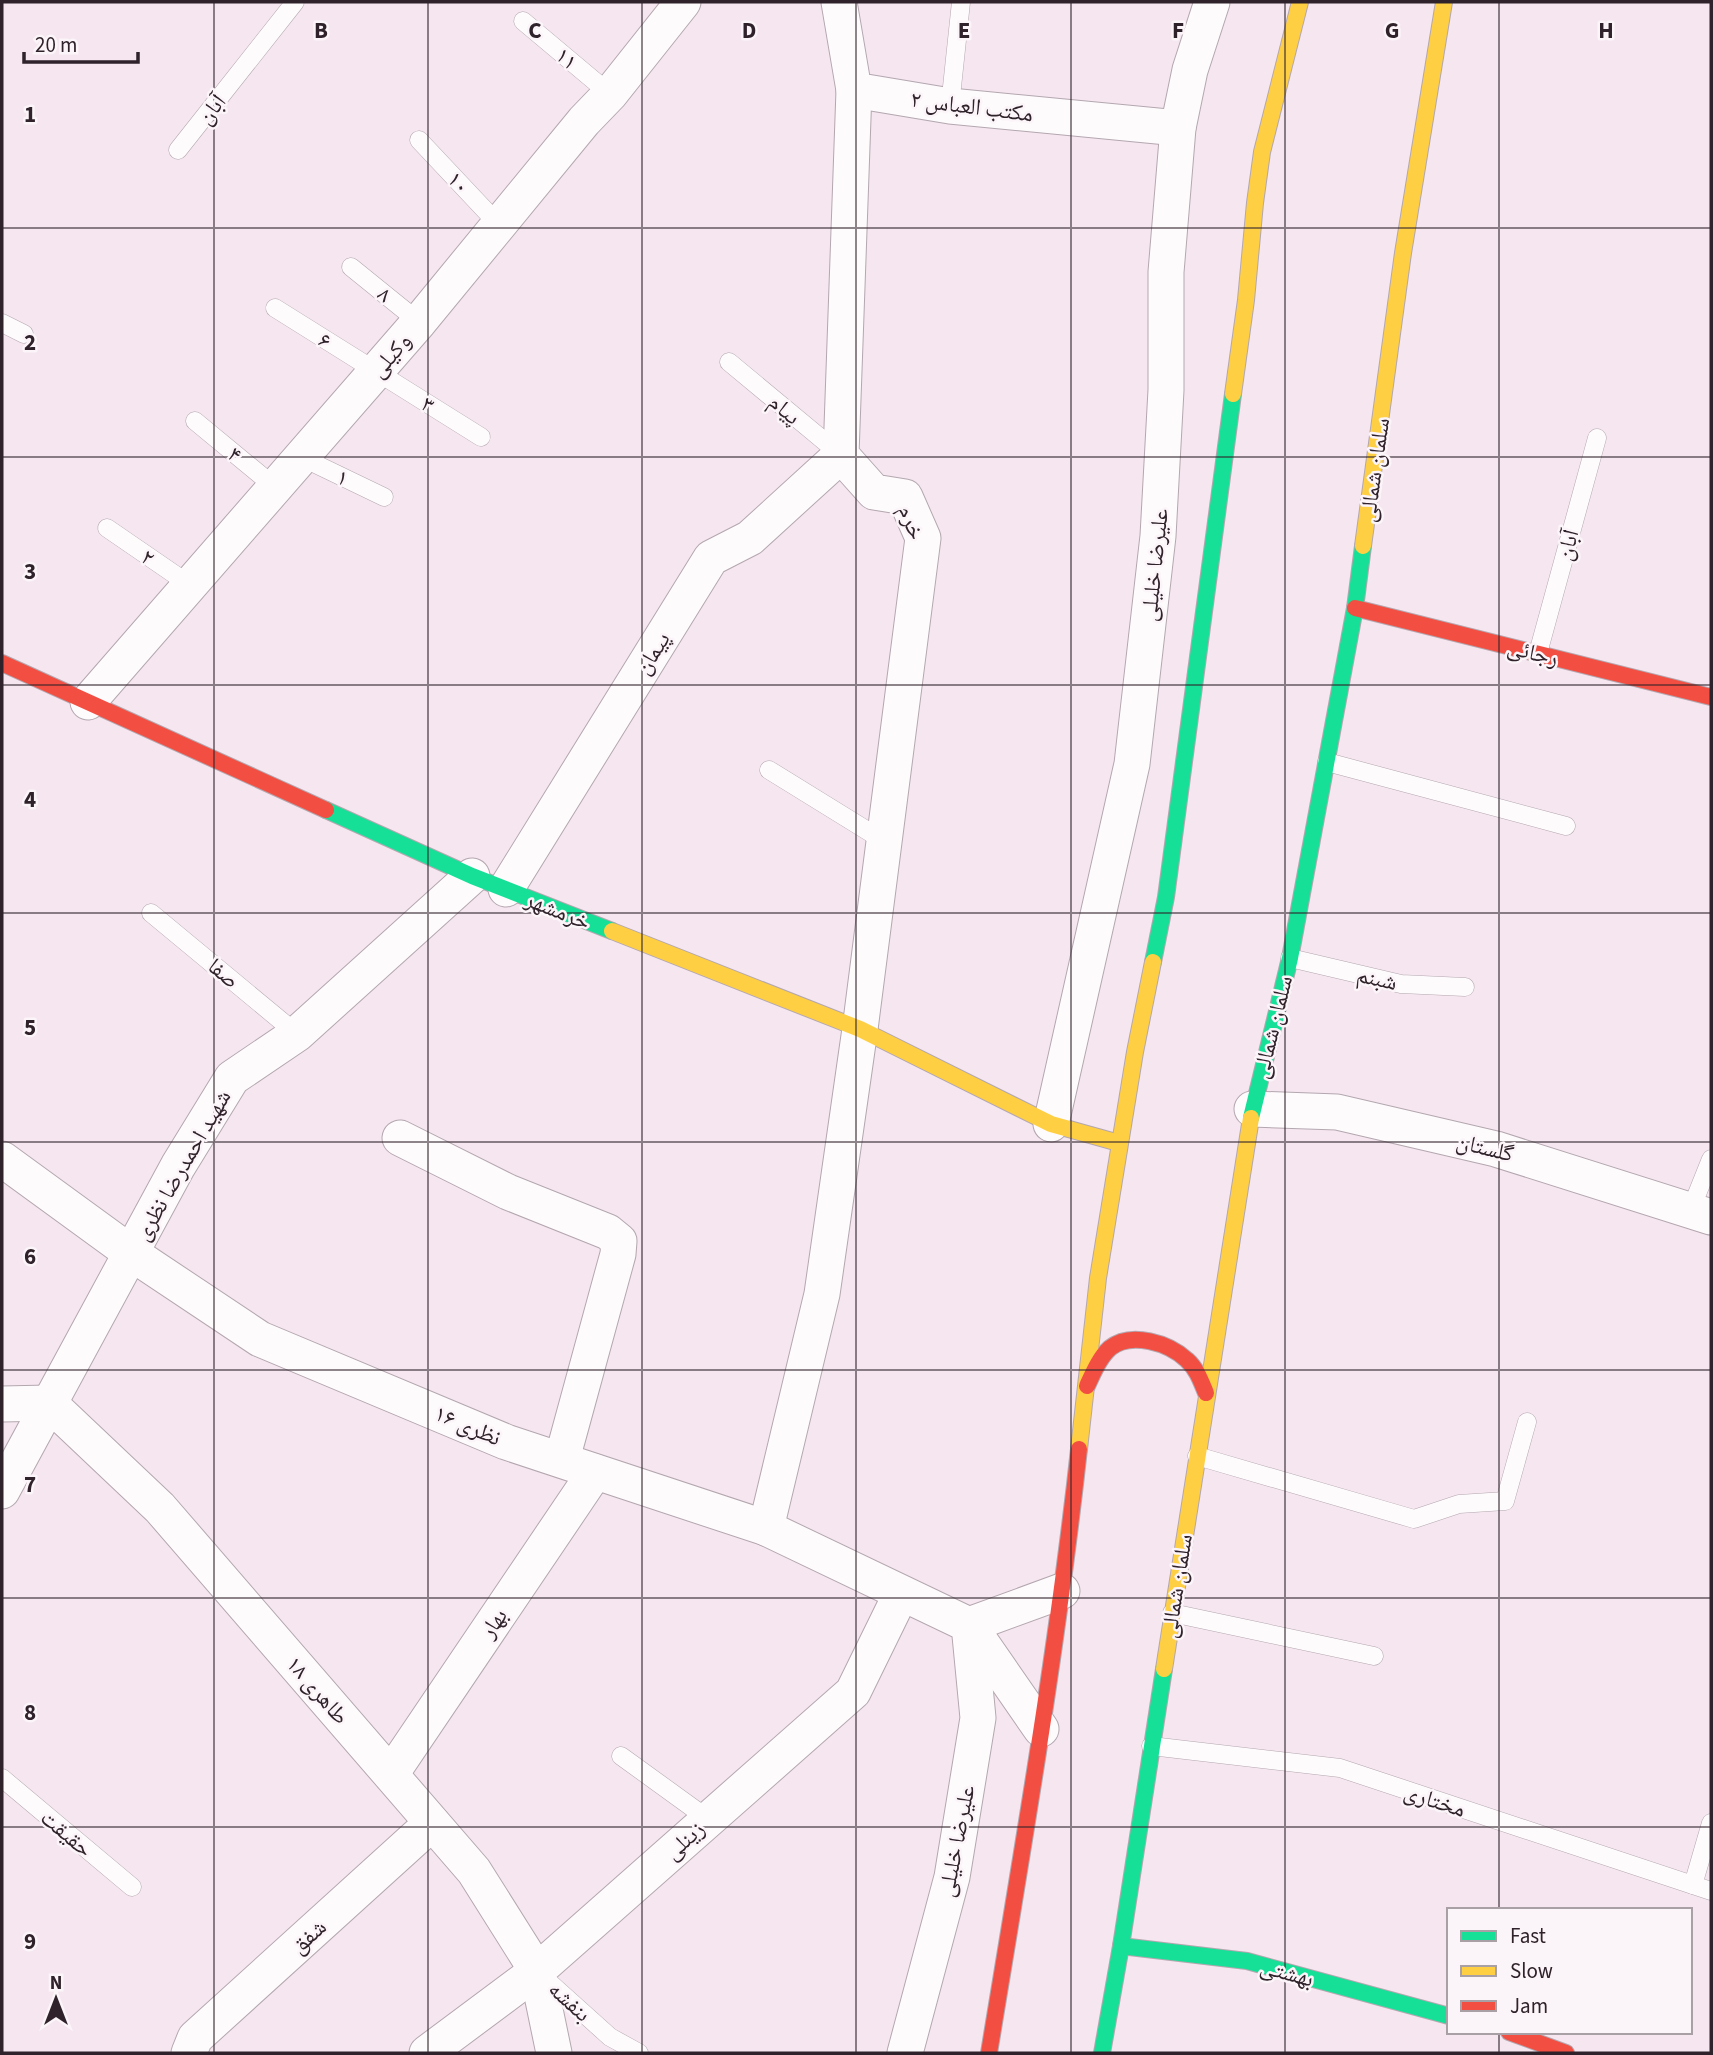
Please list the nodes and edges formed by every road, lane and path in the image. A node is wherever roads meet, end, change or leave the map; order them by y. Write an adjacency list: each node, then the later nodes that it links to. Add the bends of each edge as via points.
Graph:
1 (295, 2): 14 (lane, آبان)
2 (683, 2): 10 (street, وکیلی)
3 (839, 2): 9 (street)
4 (961, 2): 11 (lane)
5 (1212, 2): 12 (street, علیرضا خلیلی, via 1190,70)
6 (1300, 2): 51 (main road, via 1262,152 1166,897)
7 (1444, 2): 32 (main road, سلمان شمالی, via 1403,253)
8 (523, 21): 10 (lane, ۱۱)
9 (854, 90): 11 (street, مکتب العباس ۲); 26 (street)
10 (611, 94): 15 (street, وکیلی)
11 (950, 106): 12 (street, مکتب العباس ۲)
12 (1178, 128): 49 (street, علیرضا خلیلی, via 1166,272 1166,390 1158,536 1132,764)
13 (419, 140): 15 (lane, ۱۰)
14 (178, 150)
15 (499, 225): 18 (street, وکیلی)
16 (351, 267): 18 (lane, ۸)
17 (275, 308): 22 (lane, ۶)
18 (419, 322): 22 (street, وکیلی)
19 (2, 323): 20 (lane)
20 (24, 334)
21 (729, 362): 26 (lane, پیام)
22 (376, 371): 24 (lane, ۳); 27 (street, وکیلی)
23 (195, 421): 28 (lane, ۴)
24 (481, 437)
25 (1597, 438): 33 (lane, آبان)
26 (841, 456): 40 (street, خرم, via 874,492 905,497 923,538); 42 (street, پیمان, via 750,538 711,558)
27 (301, 457): 28 (street, وکیلی); 29 (lane, ۱)
28 (275, 487): 31 (street, وکیلی)
29 (384, 497)
30 (107, 528): 31 (lane, ۲)
31 (190, 586): 36 (street, وکیلی)
32 (1355, 608): 33 (main road, رجائی); 37 (main road, سلمان شمالی)
33 (1538, 653): 35 (main road, رجائی)
34 (2, 663): 36 (main road, خرمشهر)
35 (1711, 696)
36 (88, 702): 41 (main road, خرمشهر)
37 (1328, 762): 39 (lane); 44 (main road, سلمان شمالی)
38 (769, 770): 40 (lane)
39 (1566, 826)
40 (884, 841): 46 (street, خرم)
41 (472, 876): 42 (main road, خرمشهر); 47 (street, شهید احمدرضا نظری)
42 (506, 889): 46 (main road, خرمشهر)
43 (151, 913): 47 (lane, صفا)
44 (1290, 958): 45 (lane, شبنم, via 1401,984); 48 (main road, سلمان شمالی)
45 (1465, 988)
46 (860, 1029): 49 (main road, خرمشهر); 65 (street, خرم, via 821,1294)
47 (297, 1034): 55 (street, شهید احمدرضا نظری, via 232,1078)
48 (1252, 1109): 54 (street, گلستان, via 1337,1112 1496,1149); 57 (main road, سلمان شمالی)
49 (1051, 1124): 51 (main road, خرمشهر)
50 (400, 1138): 62 (street, via 619,1241)
51 (1119, 1143): 56 (main road)
52 (2, 1159): 55 (street, نظری ۱۶)
53 (1711, 1160): 54 (lane)
54 (1701, 1213)
55 (131, 1252): 59 (street, شهید احمدرضا نظری); 62 (street, نظری ۱۶, via 260,1339 506,1441)
56 (1086, 1389): 57 (main road, via 1101,1359 1114,1346 1134,1340 1154,1342 1176,1352 1194,1367); 66 (main road)
57 (1206, 1393): 61 (main road, سلمان شمالی)
58 (2, 1404): 59 (street)
59 (49, 1404): 64 (street, شهید احمدرضا نظری); 74 (street, طاهری ۱۸, via 160,1508)
60 (1527, 1422): 61 (lane, via 1505,1501 1459,1504 1414,1519)
61 (1197, 1456): 68 (main road, سلمان شمالی)
62 (562, 1459): 63 (street, نظری ۱۶)
63 (595, 1472): 65 (street, نظری ۱۶); 74 (street, بهار)
64 (2, 1491)
65 (765, 1528): 67 (street, نظری ۱۶)
66 (1062, 1591): 69 (street); 71 (main road)
67 (901, 1594): 69 (street, نظری ۱۶); 76 (street, زینلی, via 853,1692)
68 (1172, 1613): 70 (lane); 72 (main road, سلمان شمالی)
69 (969, 1625): 71 (street); 90 (street, علیرضا خلیلی, via 978,1718 952,1877)
70 (1374, 1656)
71 (1041, 1729): 91 (main road)
72 (1151, 1746): 79 (lane, مختاری, via 1340,1768); 82 (main road, سلمان شمالی)
73 (621, 1756): 76 (lane)
74 (391, 1774): 77 (street, طاهری ۱۸)
75 (2, 1779): 80 (lane, حقیقت)
76 (708, 1819): 83 (street, زینلی)
77 (432, 1823): 83 (street, طاهری ۱۸, via 474,1871); 86 (street, شفق, via 195,2038)
78 (1711, 1823): 79 (lane)
79 (1693, 1885): 81 (lane, مختاری)
80 (132, 1887)
81 (1711, 1891)
82 (1121, 1946): 84 (main road, بهشتی, via 1247,1961); 92 (main road, سلمان شمالی)
83 (537, 1971): 87 (street, زینلی); 88 (street, طاهری ۱۸); 89 (lane, بنفشه, via 610,2037)
84 (1447, 2015)
85 (1514, 2034): 93 (main road)
86 (189, 2053)
87 (427, 2053)
88 (554, 2053)
89 (639, 2053)
90 (905, 2053)
91 (989, 2053)
92 (1102, 2053)
93 (1566, 2053)

